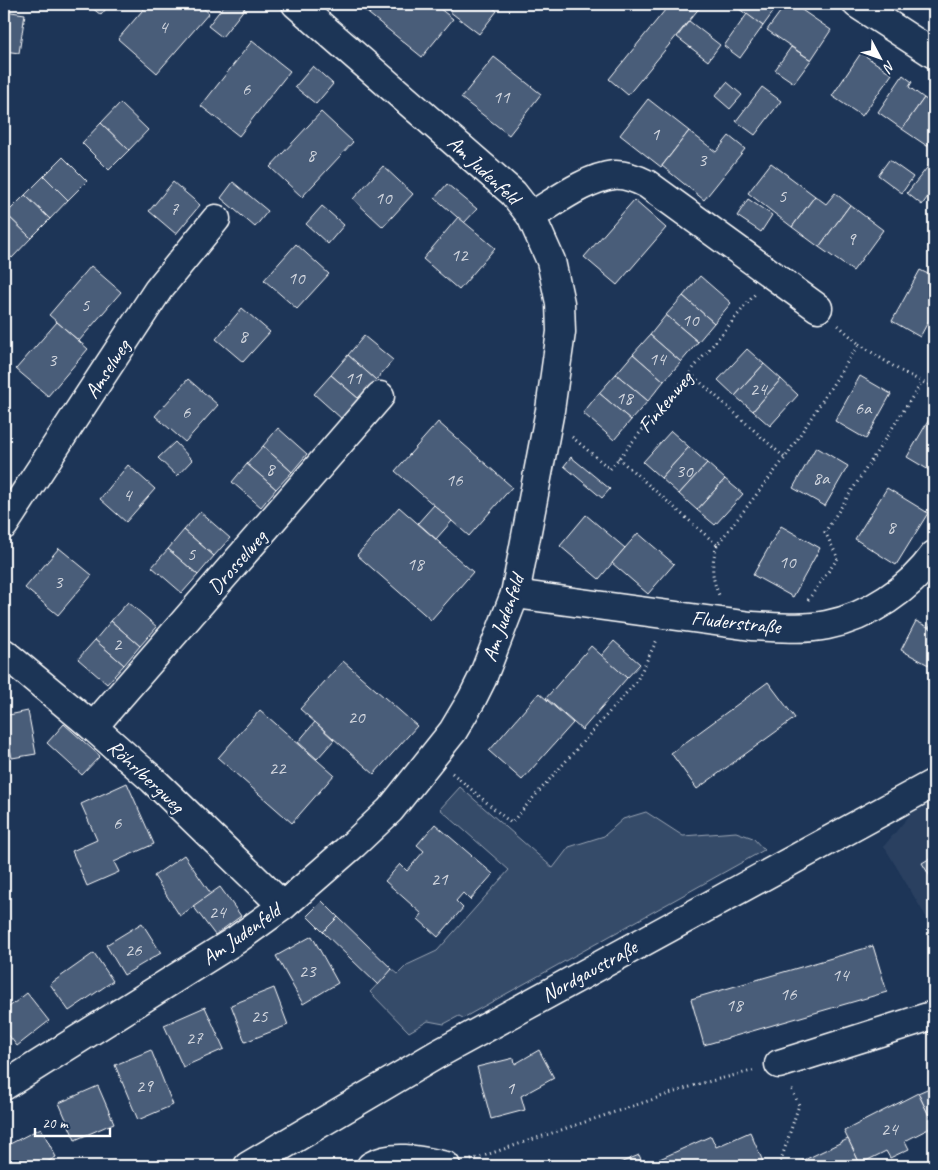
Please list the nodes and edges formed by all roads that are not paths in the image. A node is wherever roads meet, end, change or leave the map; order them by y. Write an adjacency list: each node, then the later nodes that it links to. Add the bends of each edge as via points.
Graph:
1 (296, 4): 4 (street, Am Judenfeld, via 513,193)
2 (858, 4): 3 (street)
3 (934, 54)
4 (531, 216): 6 (street, via 590,181 614,175 633,178 647,184); 10 (street, Am Judenfeld, via 551,261 562,332)
5 (216, 219): 8 (street, Amselweg, via 158,290)
6 (818, 308)
7 (380, 396): 12 (street, Drosselweg)
8 (4, 525)
9 (934, 555): 10 (street, Fluderstraße, via 891,598 827,625 789,628 731,623)
10 (515, 594): 14 (street, Am Judenfeld, via 482,679 453,732 390,810)
11 (4, 653): 12 (street, Röhrlbergweg)
12 (93, 727): 14 (street, Röhrlbergweg, via 153,780)
13 (934, 783): 19 (street, Nordgaustraße, via 436,1054)
14 (282, 906): 17 (street, Am Judenfeld, via 236,940)
15 (934, 1015): 16 (street)
16 (779, 1064)
17 (4, 1086)
18 (455, 1165): 20 (street, via 411,1159 378,1162)
19 (248, 1166)
20 (371, 1166)

